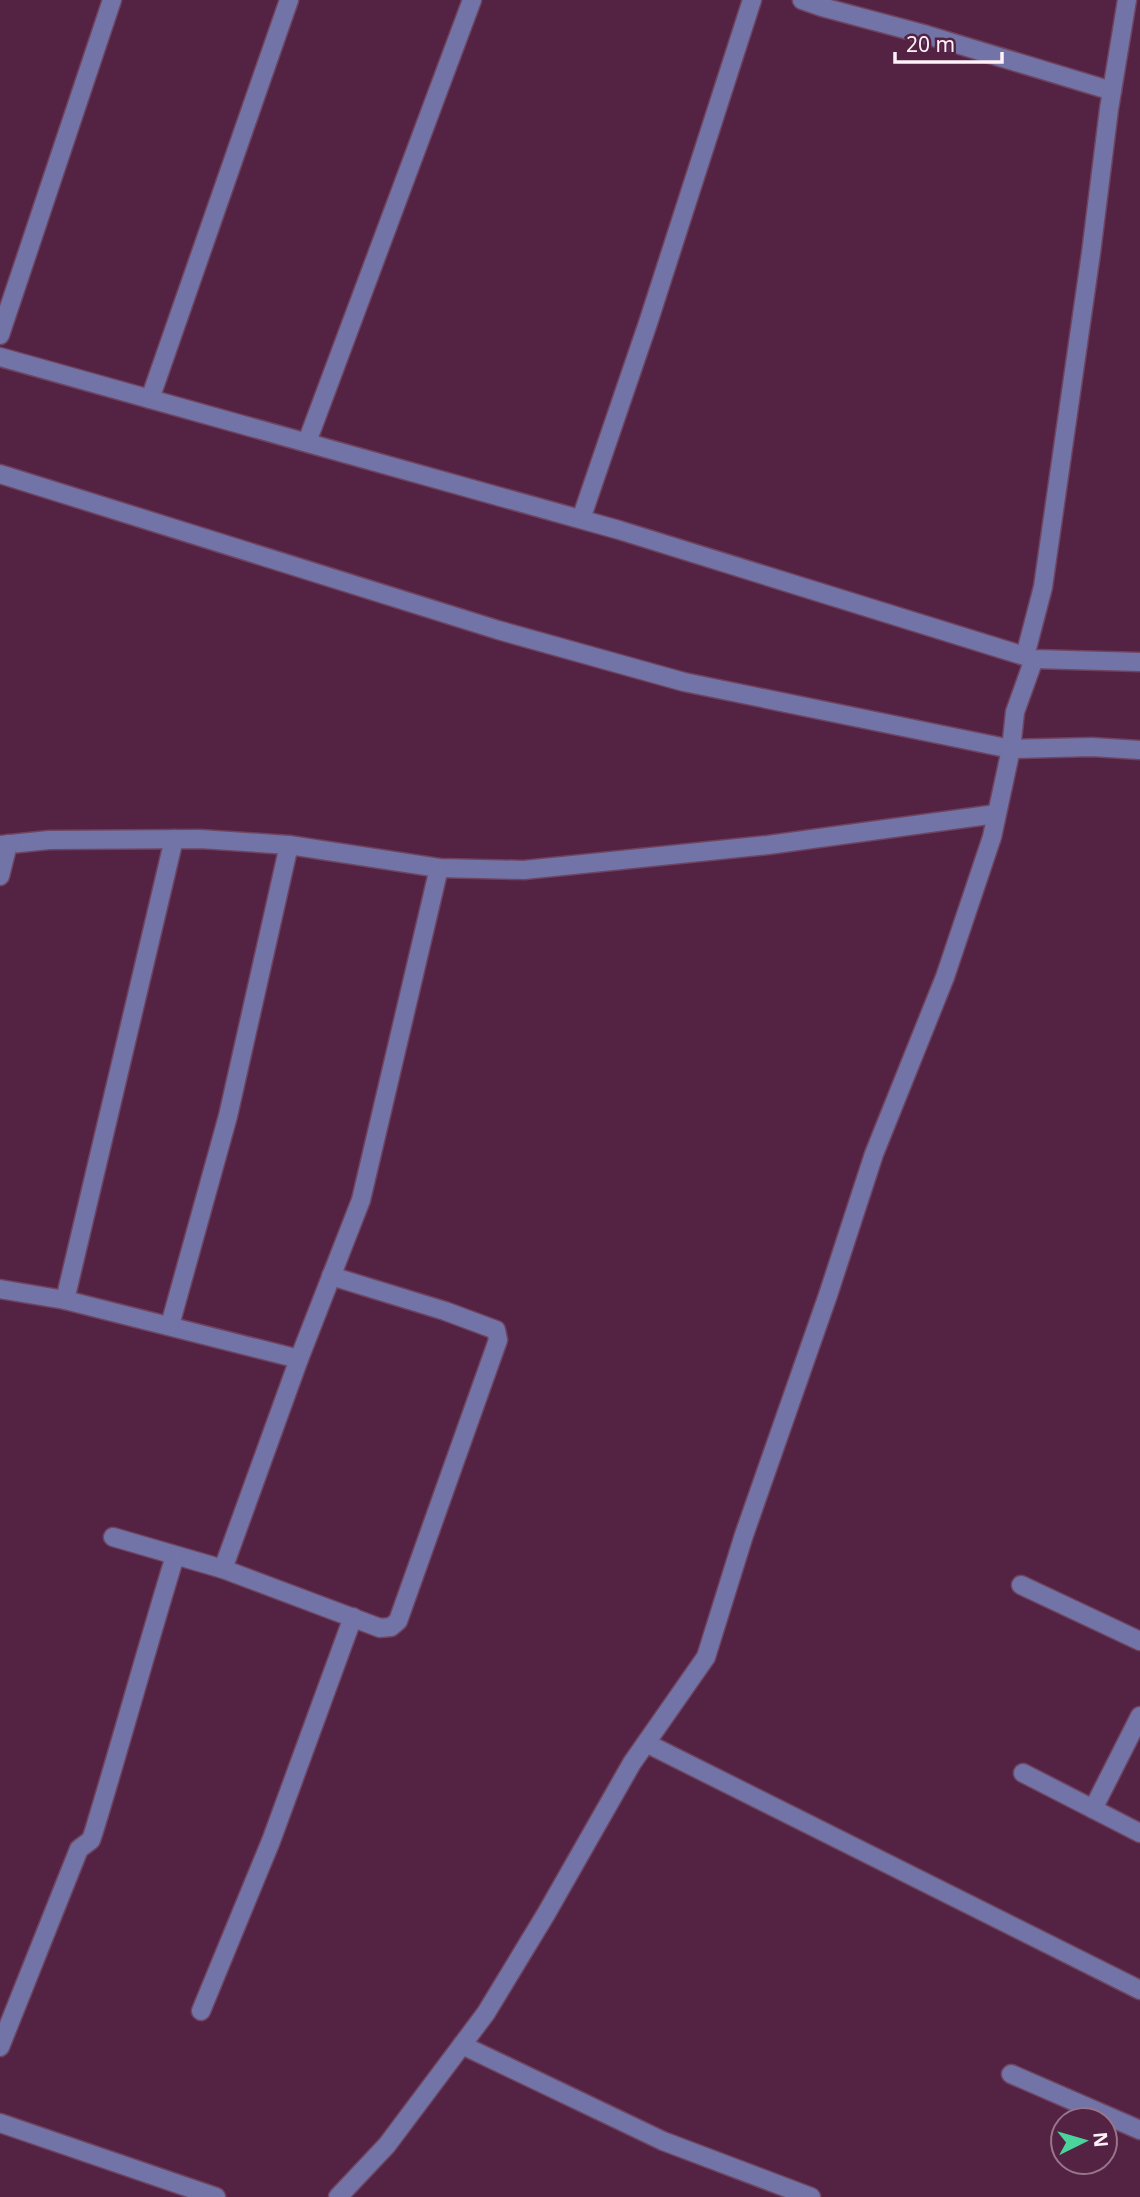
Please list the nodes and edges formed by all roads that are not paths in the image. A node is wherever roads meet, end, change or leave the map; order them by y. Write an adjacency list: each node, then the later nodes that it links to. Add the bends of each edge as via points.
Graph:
1 (112, 0): 8 (street)
2 (289, 0): 10 (street)
3 (472, 0): 11 (street)
4 (752, 0): 13 (street)
5 (802, 0): 7 (street)
6 (1127, 0): 7 (street)
7 (1112, 91): 14 (street)
8 (0, 335)
9 (0, 357): 10 (street)
10 (150, 399): 11 (street)
11 (307, 442): 13 (street)
12 (0, 474): 16 (street, via 460,619 684,682)
13 (581, 519): 14 (street)
14 (1030, 658): 15 (street); 16 (street, via 1015,712)
15 (1140, 662)
16 (1011, 749): 17 (street); 18 (street)
17 (1140, 750)
18 (996, 814): 22 (street, via 768,845 537,869); 36 (street, via 945,977 874,1154 706,1657)
19 (174, 839): 20 (street); 21 (street); 26 (street)
20 (4, 845): 23 (street)
21 (289, 845): 22 (street); 27 (street, via 229,1116)
22 (439, 868): 24 (street, via 361,1200)
23 (0, 876)
24 (331, 1276): 28 (street); 33 (street, via 496,1330 498,1340 398,1621 380,1628)
25 (0, 1289): 26 (street)
26 (65, 1300): 27 (street)
27 (170, 1325): 28 (street)
28 (299, 1359): 31 (street)
29 (113, 1537): 30 (street)
30 (175, 1556): 31 (street); 43 (street, via 94,1830 79,1849)
31 (223, 1569): 33 (street)
32 (1021, 1585): 34 (street)
33 (353, 1617): 41 (street, via 271,1841)
34 (1140, 1641)
35 (1140, 1716): 38 (street)
36 (646, 1743): 40 (street); 42 (street, via 486,2013)
37 (1023, 1773): 38 (street)
38 (1093, 1809): 39 (street)
39 (1140, 1833)
40 (1140, 1990)
41 (201, 2011)
42 (462, 2045): 48 (street, via 387,2145); 49 (street, via 663,2141)
43 (0, 2048)
44 (1011, 2074): 46 (street)
45 (0, 2123): 47 (street)
46 (1140, 2130)
47 (216, 2197)
48 (338, 2197)
49 (811, 2197)

